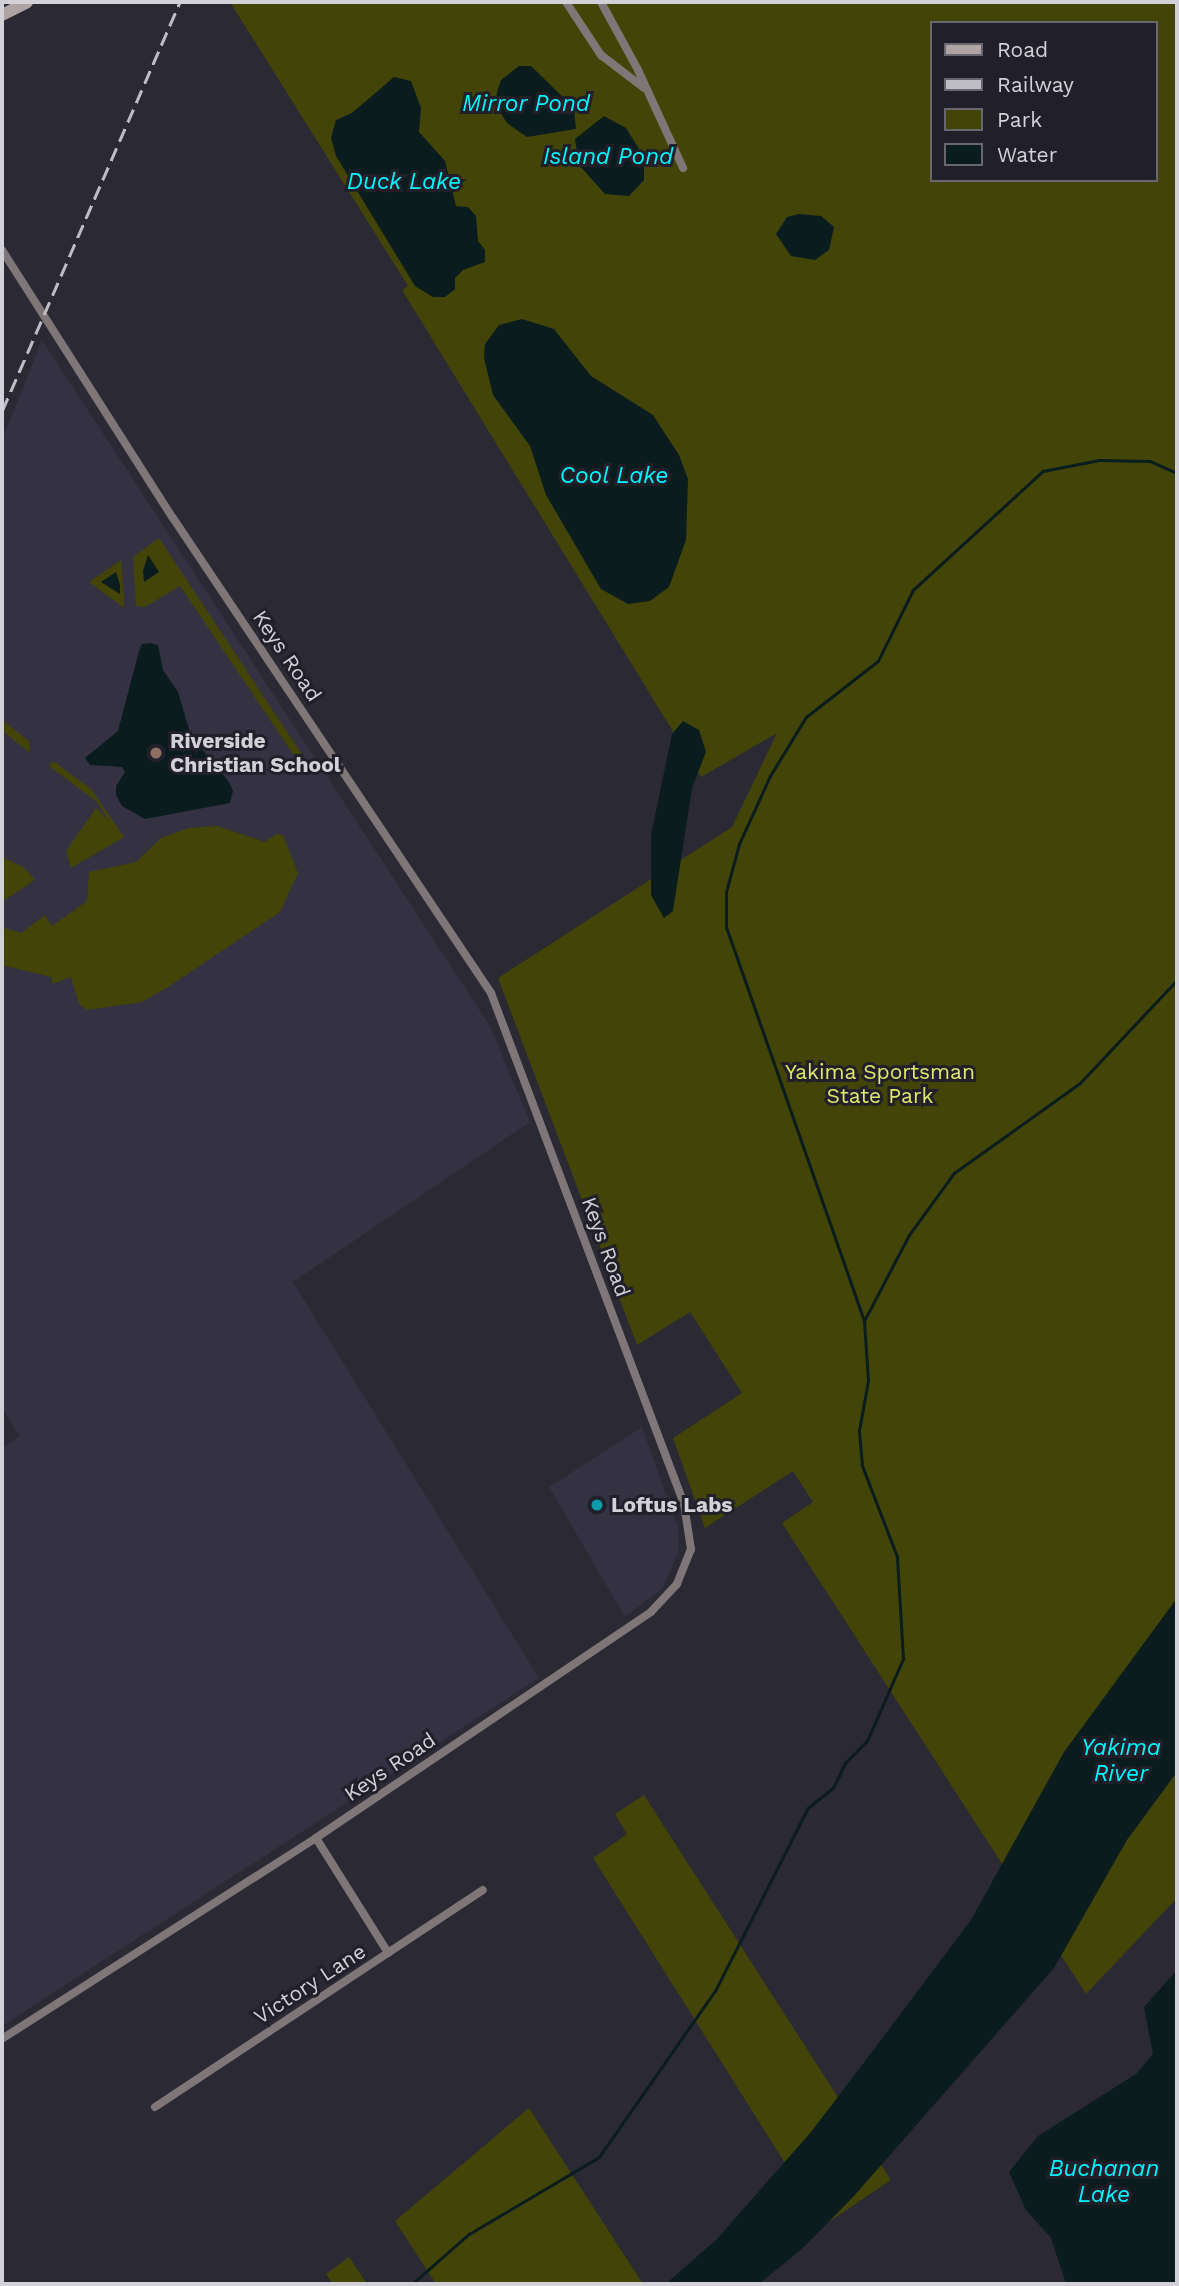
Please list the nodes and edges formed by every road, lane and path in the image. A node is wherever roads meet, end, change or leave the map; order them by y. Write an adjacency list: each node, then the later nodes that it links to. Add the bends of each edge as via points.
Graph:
1 (27, 2): 4 (main road)
2 (566, 2): 5 (street, via 601,55)
3 (601, 2): 5 (street, via 639,70)
4 (2, 15)
5 (644, 88): 6 (street)
6 (683, 168)
7 (2, 250): 8 (street, Keys Road, via 181,530 491,993 684,1504 691,1549 677,1584 651,1612)
8 (316, 1838): 10 (street); 11 (street, Keys Road)
9 (483, 1890): 10 (street, Victory Lane)
10 (388, 1953): 12 (street, Victory Lane)
11 (2, 2039)
12 (155, 2107)

